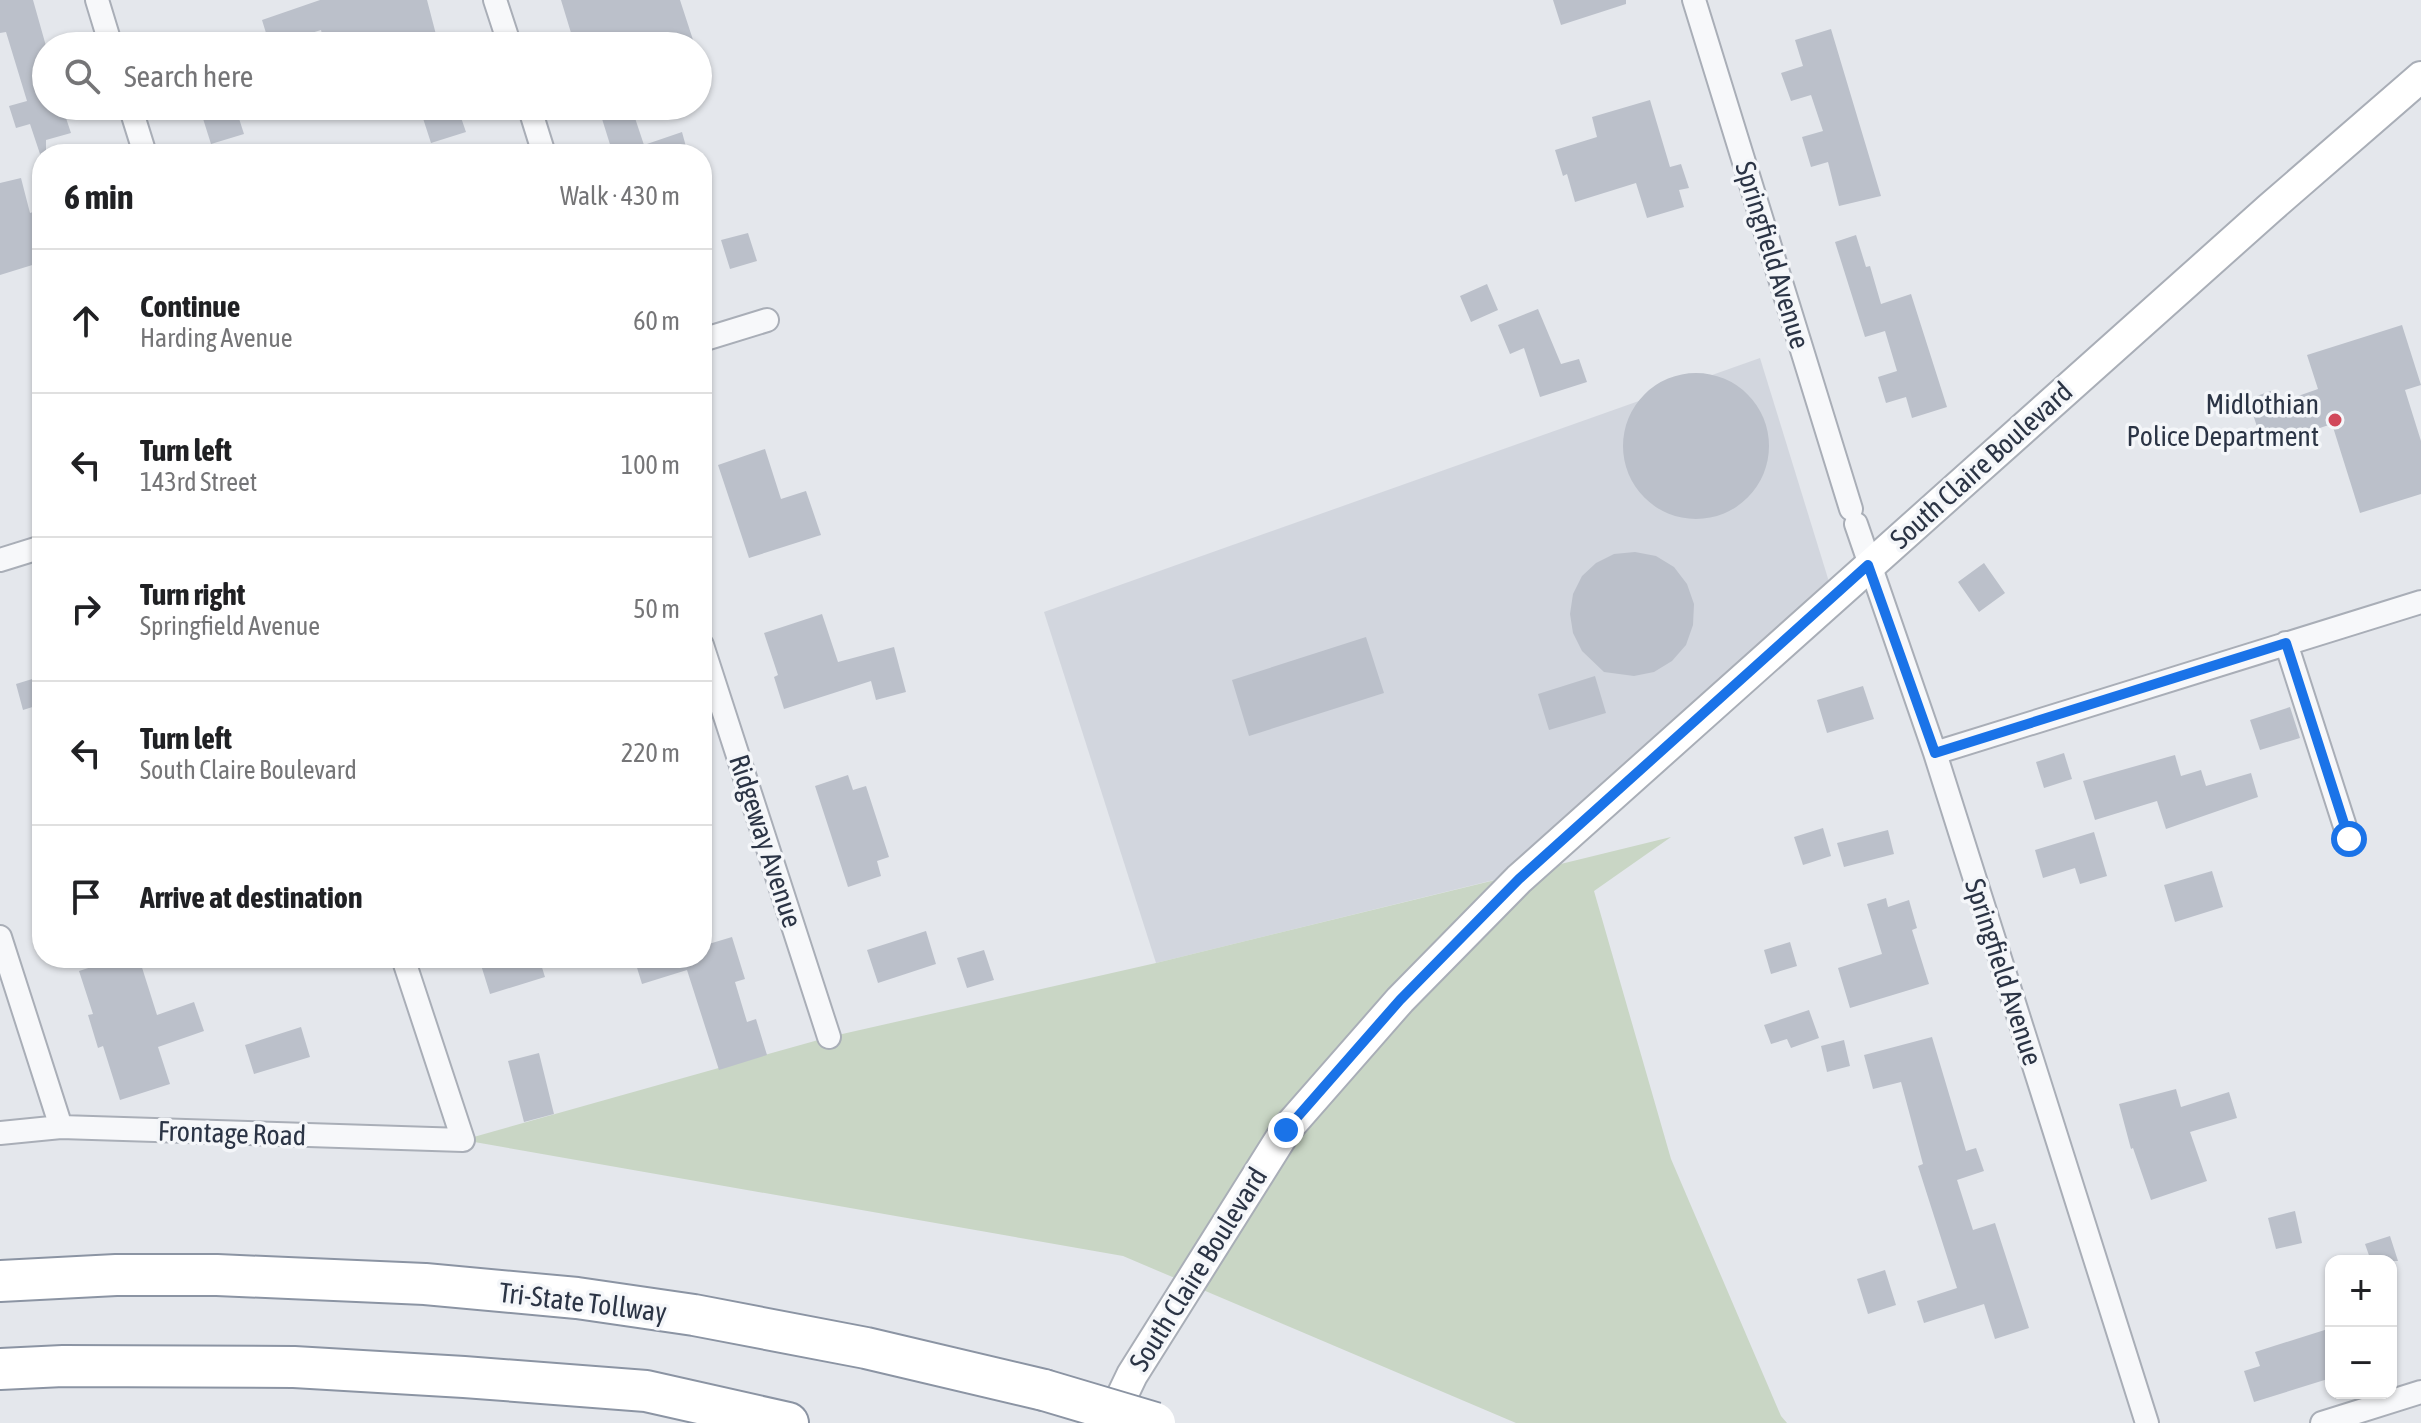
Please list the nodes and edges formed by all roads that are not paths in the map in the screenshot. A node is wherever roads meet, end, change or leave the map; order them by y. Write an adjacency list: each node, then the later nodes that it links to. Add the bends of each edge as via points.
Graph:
1 (97, 0): 4 (street)
2 (495, 0): 5 (street)
3 (1694, 0): 15 (street, Springfield Avenue)
4 (107, 32)
5 (505, 32)
6 (2421, 77): 15 (street, South Claire Boulevard)
7 (134, 120): 9 (street)
8 (533, 120): 10 (street)
9 (142, 144)
10 (541, 144)
11 (767, 320): 12 (street)
12 (712, 337)
13 (32, 550): 14 (street)
14 (0, 560)
15 (1868, 565): 19 (street, Springfield Avenue); 30 (street, South Claire Boulevard, via 1519,879 1400,1000 1286,1130 1132,1375)
16 (2421, 602): 17 (street)
17 (2286, 643): 19 (street); 20 (street)
18 (712, 676): 23 (street, Ridgeway Avenue)
19 (1935, 753): 32 (street, Springfield Avenue)
20 (2349, 839)
21 (0, 937): 24 (street)
22 (406, 968): 24 (street, Frontage Road, via 463,1140)
23 (829, 1037)
24 (61, 1127): 25 (street, Frontage Road)
25 (0, 1133)
26 (0, 1281): 31 (highway, Tri-State Tollway, bridge, via 217,1275 425,1284 577,1298 866,1348 1044,1390)
27 (0, 1369): 29 (highway, via 294,1367 464,1377 646,1391)
28 (2421, 1392): 33 (street)
29 (788, 1423)
30 (1109, 1423)
31 (1155, 1423)
32 (2147, 1423)
33 (2322, 1423)

